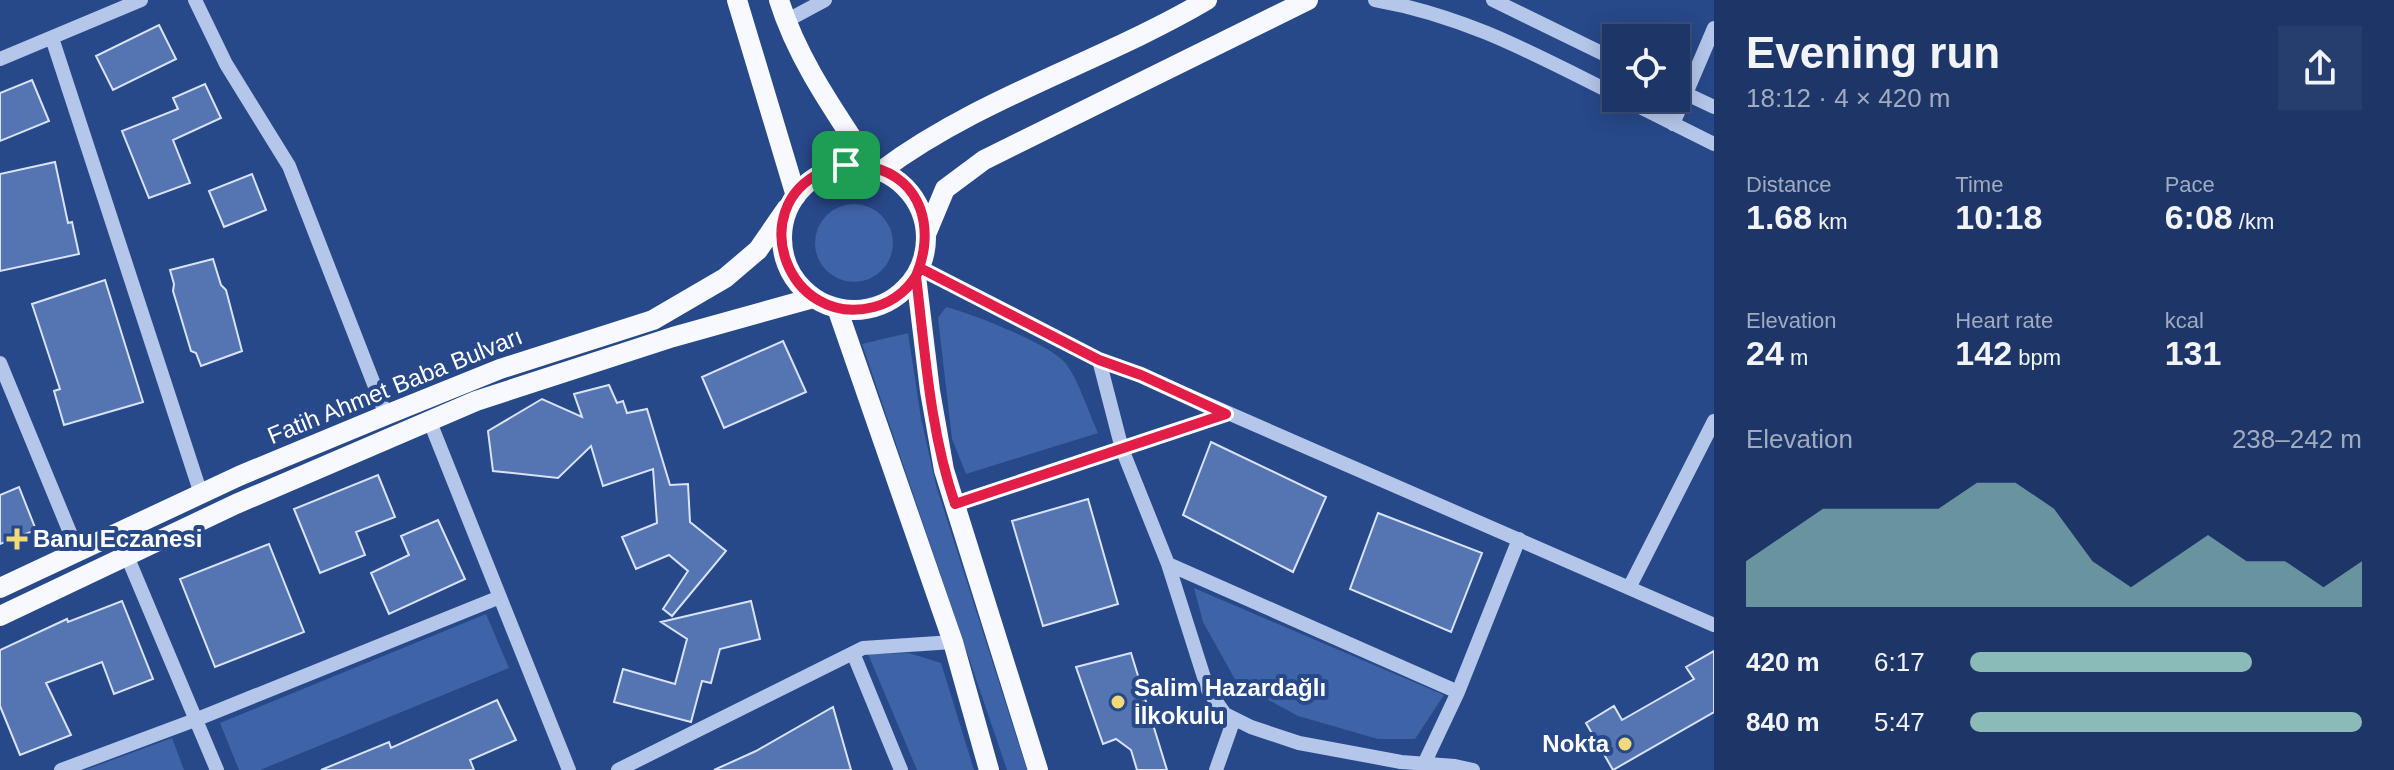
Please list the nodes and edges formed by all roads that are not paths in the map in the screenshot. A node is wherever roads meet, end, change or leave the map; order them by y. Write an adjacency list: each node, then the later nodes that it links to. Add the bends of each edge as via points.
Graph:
1 (141, 0): 13 (street)
2 (195, 0): 33 (street, via 226,64 289,166)
3 (737, 0): 25 (main road)
4 (779, 0): 11 (main road)
5 (825, 0): 11 (street)
6 (1207, 0): 24 (main road, via 1041,80)
7 (1308, 0): 26 (main road, via 984,160 945,189)
8 (1375, 0): 17 (street, via 1485,30)
9 (1493, 0): 10 (street)
10 (1519, 6): 14 (street)
11 (786, 21): 24 (main road, via 810,72)
12 (1714, 28): 16 (street)
13 (52, 38): 15 (street); 37 (street)
14 (1602, 52)
15 (0, 59)
16 (1690, 75)
17 (1602, 88)
18 (1690, 96): 19 (street)
19 (1714, 107)
20 (1649, 112): 22 (street)
21 (1676, 112): 22 (street)
22 (1673, 124): 23 (street)
23 (1714, 144)
24 (876, 169): 25 (main road, via 846,165 821,172); 26 (main road, via 909,190 922,210)
25 (791, 202): 28 (main road, via 781,233 784,258 795,281); 33 (main road, Fatih Ahmet Baba Bulvarı, via 758,250 725,278 653,320 500,369)
26 (927, 232): 27 (main road)
27 (918, 272): 29 (main road, via 882,305 859,311); 30 (street); 38 (main road, via 930,391)
28 (813, 298): 29 (main road); 35 (main road, Fatih Ahmet Baba Bulvarı, via 658,341 476,401)
29 (837, 308): 48 (main road)
30 (1099, 360): 32 (street); 36 (street)
31 (0, 363): 40 (street)
32 (1226, 414): 36 (street); 39 (street)
33 (386, 415): 37 (main road, Fatih Ahmet Baba Bulvarı)
34 (1714, 421): 44 (street)
35 (430, 422): 41 (main road, Fatih Ahmet Baba Bulvarı); 45 (street)
36 (1122, 449): 38 (street); 42 (street)
37 (201, 494): 40 (main road, Fatih Ahmet Baba Bulvarı)
38 (955, 504): 60 (main road)
39 (1519, 539): 44 (street); 50 (street)
40 (78, 552): 43 (main road, Fatih Ahmet Baba Bulvarı)
41 (127, 556): 46 (main road, Fatih Ahmet Baba Bulvarı); 52 (street)
42 (1168, 564): 50 (street); 51 (street, via 1208,690)
43 (0, 588)
44 (1629, 588): 47 (street)
45 (500, 597): 52 (street); 56 (street)
46 (0, 616)
47 (1714, 625)
48 (953, 642): 49 (street); 59 (main road)
49 (853, 653): 57 (street); 58 (street)
50 (1458, 692): 53 (street)
51 (1234, 719): 53 (street, via 1299,743); 61 (street)
52 (195, 720): 54 (street); 55 (street)
53 (1424, 764): 62 (street)
54 (61, 770)
55 (217, 770)
56 (569, 770)
57 (618, 770)
58 (901, 770)
59 (989, 770)
60 (1038, 770)
61 (1216, 770)
62 (1473, 770)

